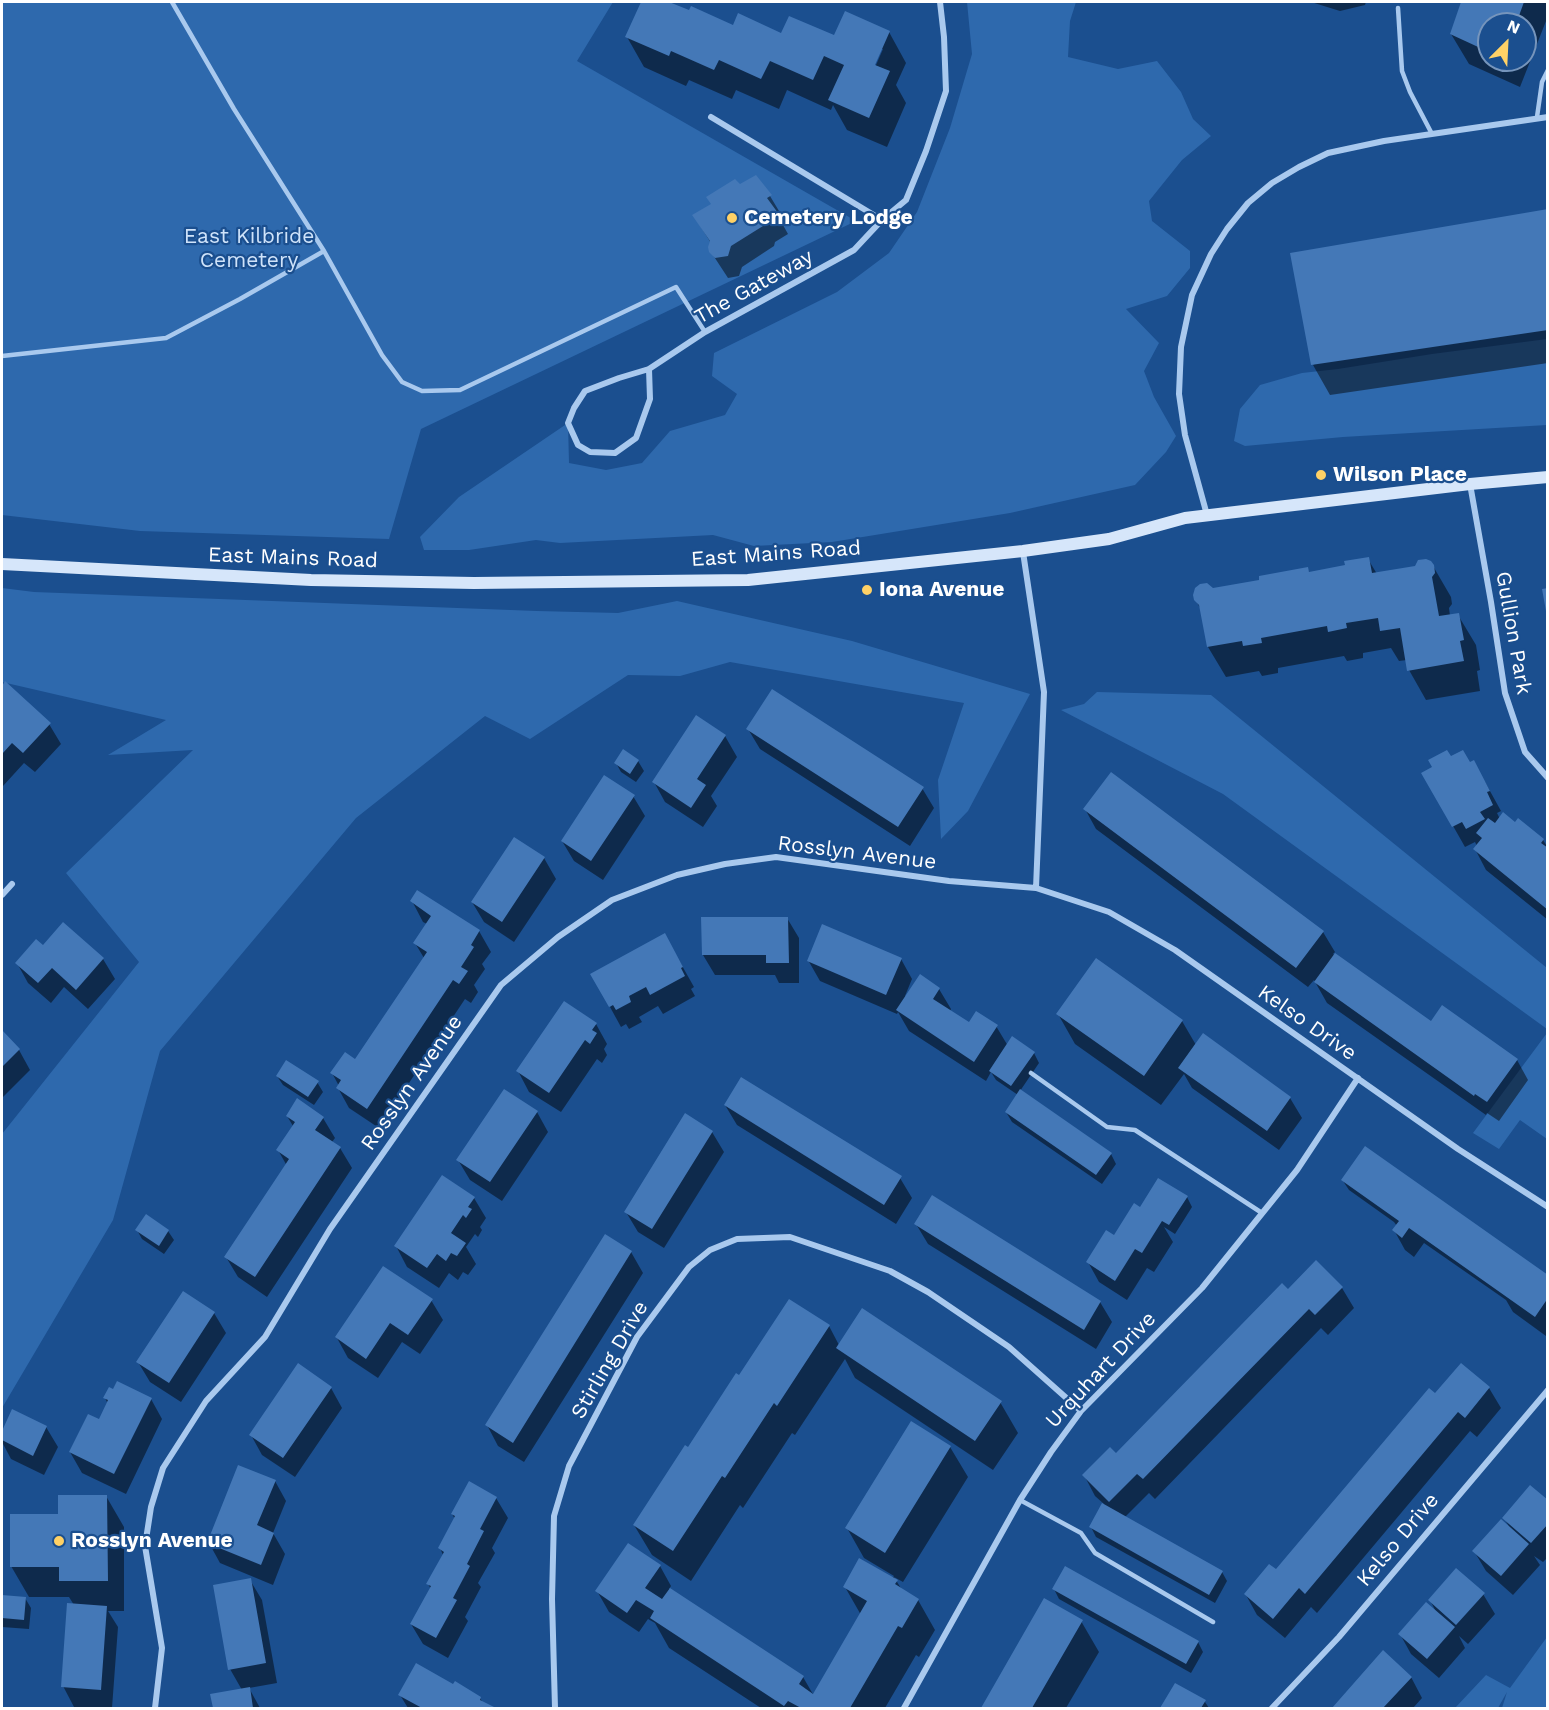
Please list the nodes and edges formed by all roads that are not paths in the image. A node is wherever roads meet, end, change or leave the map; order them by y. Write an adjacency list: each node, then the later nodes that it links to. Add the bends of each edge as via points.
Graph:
1 (172, 2): 10 (lane)
2 (940, 2): 9 (street, The Gateway, via 946,91 906,201)
3 (1398, 8): 8 (lane, via 1402,71)
4 (1548, 70): 6 (lane, via 1542,82)
5 (711, 117): 9 (street)
6 (1537, 117): 7 (street); 8 (street)
7 (1548, 117)
8 (1432, 134): 16 (street, via 1328,153 1299,167 1248,203 1211,254 1192,295 1181,347 1179,394 1185,435)
9 (882, 220): 11 (street, The Gateway, via 854,250)
10 (324, 251): 11 (lane, via 382,355 402,382 422,391 460,390 676,287); 12 (lane, via 166,338)
11 (705, 332): 13 (street, The Gateway)
12 (2, 356)
13 (649, 369): 13 (street, The Gateway, via 650,399 636,438 615,453 590,452 578,446 568,423 585,391)
14 (1548, 477): 15 (main road, East Mains Road)
15 (1470, 484): 16 (main road, East Mains Road); 19 (street, Gullion Park, via 1505,693 1525,752)
16 (1207, 516): 17 (main road, East Mains Road, via 1185,518 1109,539)
17 (1023, 551): 18 (main road, East Mains Road, via 748,580 311,580); 21 (street, via 1044,692)
18 (2, 564)
19 (1548, 778)
20 (12, 884): 22 (street)
21 (1036, 888): 24 (street, Kelso Drive, via 1109,912 1175,950); 31 (street, Rosslyn Avenue, via 949,881 776,857 725,864 677,875 612,900 558,937 501,986 330,1229 266,1337 206,1401 163,1468 145,1546 162,1648)
22 (2, 895)
23 (1031, 1072): 26 (lane, via 1107,1127 1135,1130)
24 (1358, 1078): 25 (street, Kelso Drive); 26 (street, Urquhart Drive, via 1297,1170)
25 (1548, 1208)
26 (1262, 1213): 28 (street, Urquhart Drive, via 1202,1288)
27 (1548, 1390): 34 (street, Kelso Drive, via 1339,1637)
28 (1081, 1410): 29 (street, Urquhart Drive); 32 (street, Stirling Drive, via 1009,1347 890,1271 790,1237 737,1239 710,1250 689,1267 637,1338 568,1466 554,1516)
29 (1020, 1500): 30 (lane, via 1081,1533 1095,1553); 33 (street, Urquhart Drive)
30 (1213, 1622)
31 (155, 1708)
32 (555, 1708)
33 (904, 1708)
34 (1272, 1708)

